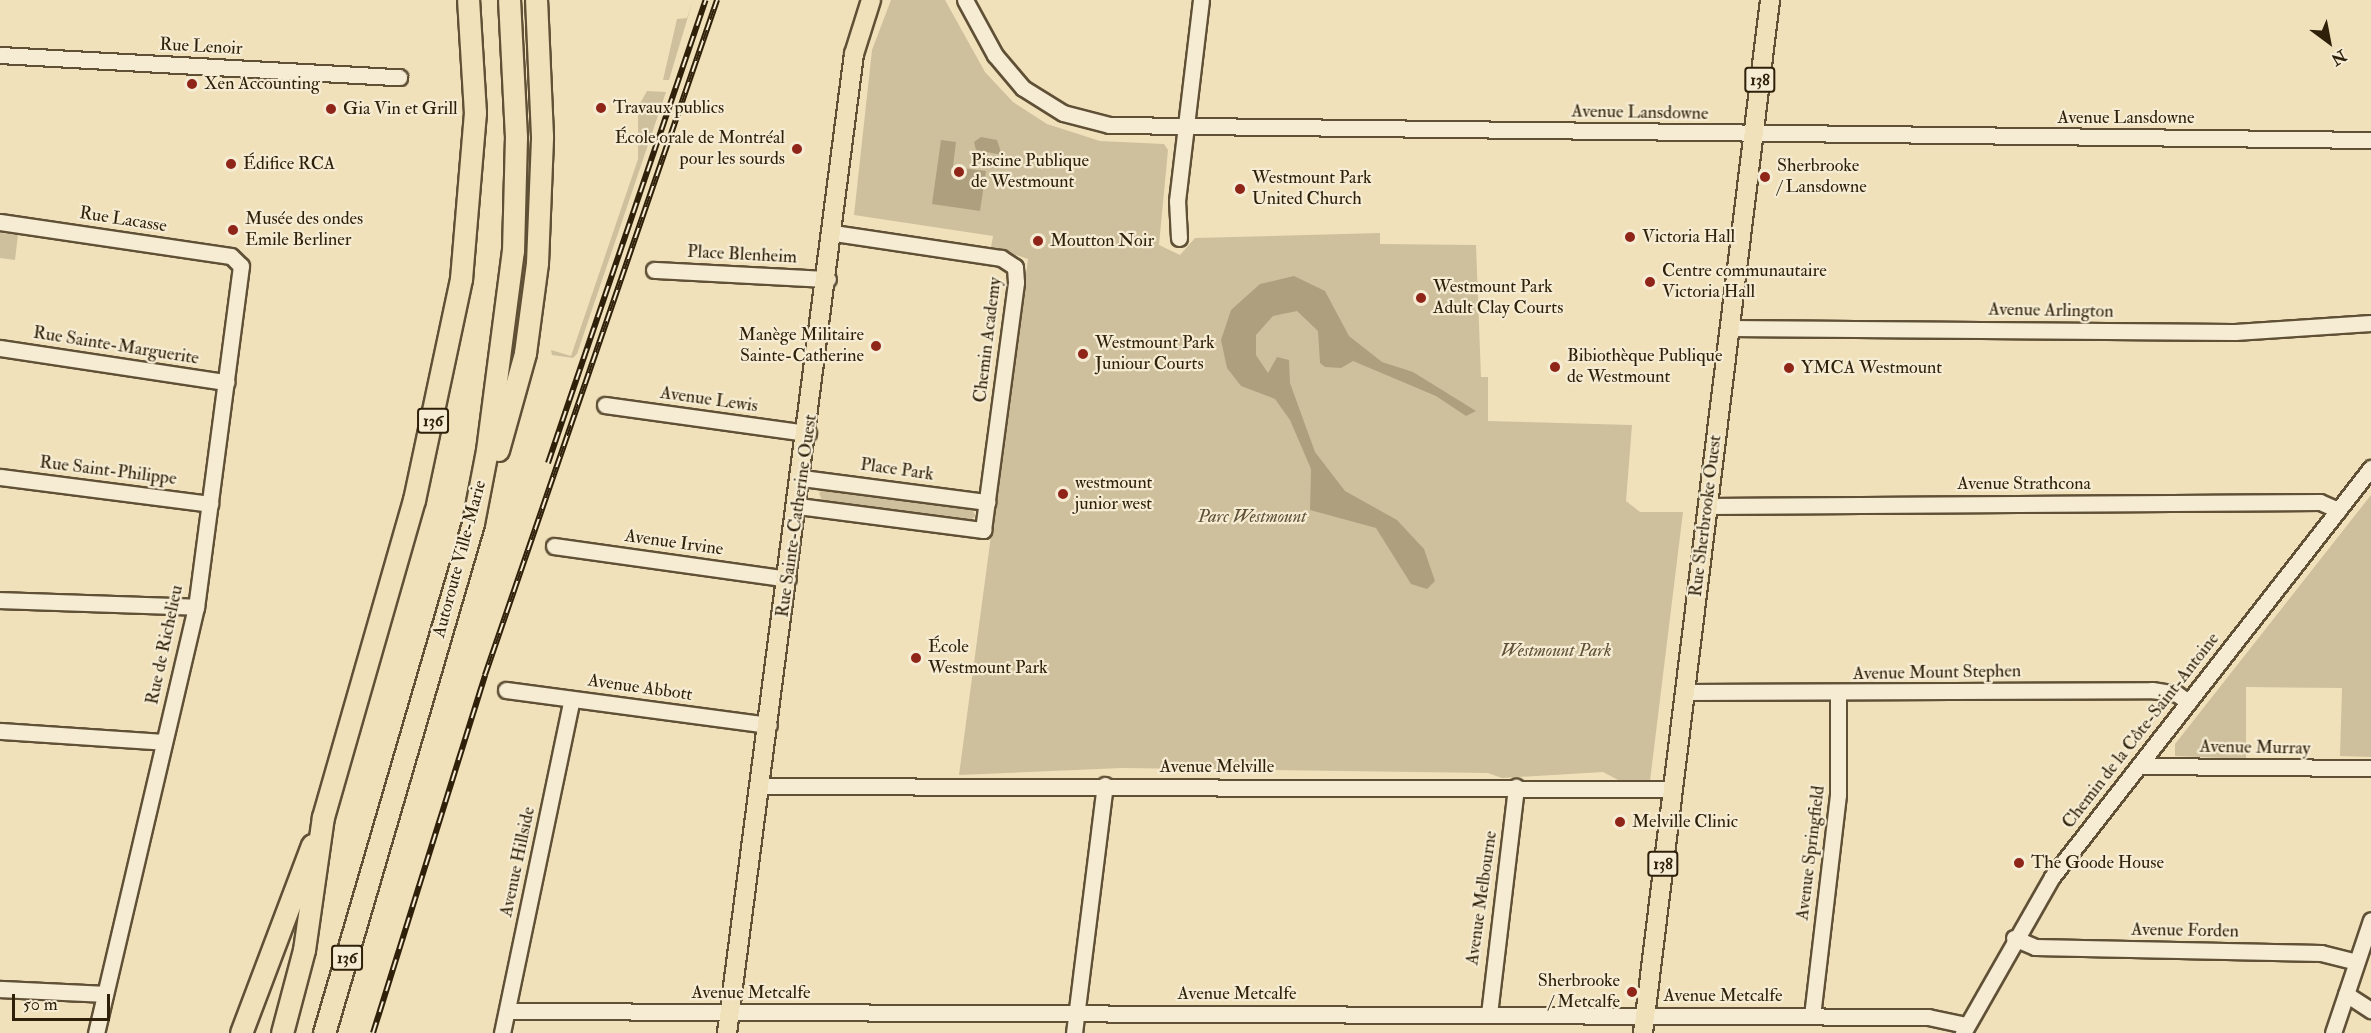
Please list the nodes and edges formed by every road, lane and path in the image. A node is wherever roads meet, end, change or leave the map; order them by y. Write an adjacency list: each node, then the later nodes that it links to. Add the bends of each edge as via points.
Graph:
1 (468, 0): 52 (highway, 136, via 475,114 459,289 414,500)
2 (509, 0): 33 (highway, Autoroute Ville-Marie / 136, via 516,154 513,251 499,380)
3 (536, 0): 33 (highway, via 542,170 533,297 517,386)
4 (871, 0): 14 (main road, Rue Sainte-Catherine Ouest, via 854,54)
5 (965, 0): 10 (street, Avenue Lansdowne, via 1000,63 1054,108 1100,123)
6 (1201, 0): 10 (street)
7 (1770, 0): 11 (main road, Rue Sherbrooke Ouest / 138)
8 (0, 55): 9 (street, Rue Lenoir)
9 (399, 77)
10 (1186, 128): 11 (street, Avenue Lansdowne); 15 (street, via 1177,201)
11 (1753, 133): 12 (street, Avenue Lansdowne); 20 (main road, Rue Sherbrooke Ouest / 138)
12 (2371, 140)
13 (0, 222): 16 (street, Rue Lacasse)
14 (834, 233): 18 (main road, Rue Sainte-Catherine Ouest); 28 (street, Chemin Academy, via 1001,258 1016,271)
15 (1179, 238)
16 (238, 260): 22 (street, Rue de Richelieu)
17 (654, 270): 18 (street, Place Blenheim)
18 (828, 279): 24 (main road, Rue Sainte-Catherine Ouest)
19 (2371, 323): 20 (street, Avenue Arlington, via 2235,332)
20 (1729, 328): 31 (main road, Rue Sherbrooke Ouest / 138)
21 (0, 348): 22 (street, Rue Sainte-Marguerite)
22 (226, 382): 29 (street, Rue de Richelieu)
23 (605, 405): 24 (street, Avenue Lewis)
24 (808, 433): 27 (main road, Rue Sainte-Catherine Ouest)
25 (2371, 468): 32 (street, Chemin de la Côte-Saint-Antoine)
26 (0, 477): 29 (street, Rue Saint-Philippe)
27 (802, 477): 28 (street, Place Park); 30 (main road, Rue Sainte-Catherine Ouest)
28 (987, 502): 30 (street, Chemin Academy, via 983,530)
29 (210, 504): 37 (street, Rue de Richelieu)
30 (798, 506): 35 (main road, Rue Sainte-Catherine Ouest)
31 (1707, 506): 32 (street, Avenue Strathcona, via 2320,502); 39 (main road, Rue Sherbrooke Ouest / 138)
32 (2338, 510): 42 (street, Chemin de la Côte-Saint-Antoine)
33 (473, 523): 70 (highway, Autoroute Ville-Marie / 136)
34 (554, 546): 35 (street, Avenue Irvine)
35 (788, 579): 43 (main road, Rue Sainte-Catherine Ouest)
36 (0, 600): 37 (street)
37 (196, 607): 45 (street, Rue de Richelieu)
38 (506, 690): 41 (street, Avenue Abbott)
39 (1684, 692): 40 (street, Avenue Mount Stephen); 51 (main road, Rue Sherbrooke Ouest / 138)
40 (1838, 694): 42 (street, Avenue Mount Stephen, via 2152,690 2177,694); 64 (street, Avenue Springfield, via 1838,795)
41 (572, 699): 43 (street, Avenue Abbott); 60 (street, Avenue Hillside)
42 (2188, 702): 46 (street, Chemin de la Côte-Saint-Antoine)
43 (769, 725): 49 (main road, Rue Sainte-Catherine Ouest)
44 (0, 731): 45 (street)
45 (164, 742): 57 (street, Rue de Richelieu)
46 (2139, 766): 47 (street, Avenue Murray); 54 (street, Chemin de la Côte-Saint-Antoine, via 2052,877)
47 (2371, 768)
48 (1105, 785): 49 (street, Avenue Melville); 50 (street, Avenue Melville); 62 (street)
49 (761, 786): 61 (main road, Rue Sainte-Catherine Ouest)
50 (1516, 787): 51 (street, Avenue Melville); 63 (street, Avenue Melbourne)
51 (1672, 789): 65 (main road, Rue Sherbrooke Ouest / 138)
52 (324, 817): 68 (highway); 69 (highway, 136, via 304,950)
53 (2371, 920): 55 (street)
54 (2014, 938): 55 (street, Avenue Forden, via 2048,948 2320,953); 66 (street, Chemin de la Côte-Saint-Antoine)
55 (2356, 962): 58 (street)
56 (0, 989): 57 (street)
57 (105, 994): 67 (street, Rue de Richelieu)
58 (2346, 994): 59 (street); 74 (street)
59 (2371, 1010)
60 (507, 1011): 61 (street, Avenue Metcalfe); 71 (street, Avenue Hillside)
61 (730, 1013): 62 (street, Avenue Metcalfe); 72 (main road, Rue Sainte-Catherine Ouest)
62 (1077, 1014): 63 (street, Avenue Metcalfe); 73 (street)
63 (1489, 1014): 65 (street, Avenue Metcalfe)
64 (1812, 1016): 65 (street, Avenue Metcalfe); 66 (street, Avenue Metcalfe, via 1928,1017)
65 (1644, 1024)
66 (1965, 1029)
67 (96, 1033)
68 (241, 1033)
69 (282, 1033)
70 (324, 1033)
71 (502, 1033)
72 (727, 1033)
73 (1074, 1033)
74 (2333, 1033)

